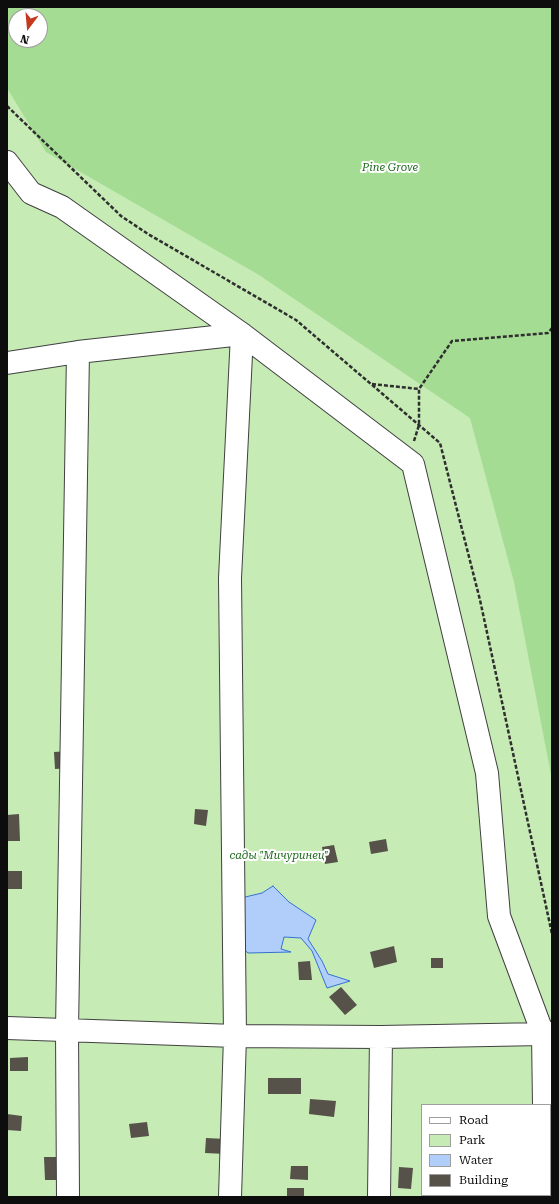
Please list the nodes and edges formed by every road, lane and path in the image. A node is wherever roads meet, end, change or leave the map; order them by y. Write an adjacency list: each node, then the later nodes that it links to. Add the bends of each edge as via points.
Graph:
1 (7, 106): 7 (path, via 121,216 296,320)
2 (7, 162): 4 (street, via 31,193 62,207)
3 (552, 328): 8 (path, via 548,333 452,341)
4 (242, 334): 5 (street); 10 (street); 15 (street, via 230,578)
5 (78, 352): 6 (street); 13 (street)
6 (7, 363)
7 (371, 384): 8 (path); 9 (path)
8 (419, 389): 9 (path)
9 (419, 425): 10 (path); 11 (path, via 440,443 480,600)
10 (408, 460): 14 (street, via 413,464 487,773 498,916)
11 (552, 934)
12 (7, 1028): 13 (street)
13 (67, 1030): 15 (street); 18 (street)
14 (548, 1034): 16 (street); 17 (street)
15 (236, 1036): 16 (street); 19 (street)
16 (380, 1037): 20 (street)
17 (544, 1104)
18 (68, 1197)
19 (230, 1197)
20 (379, 1197)

